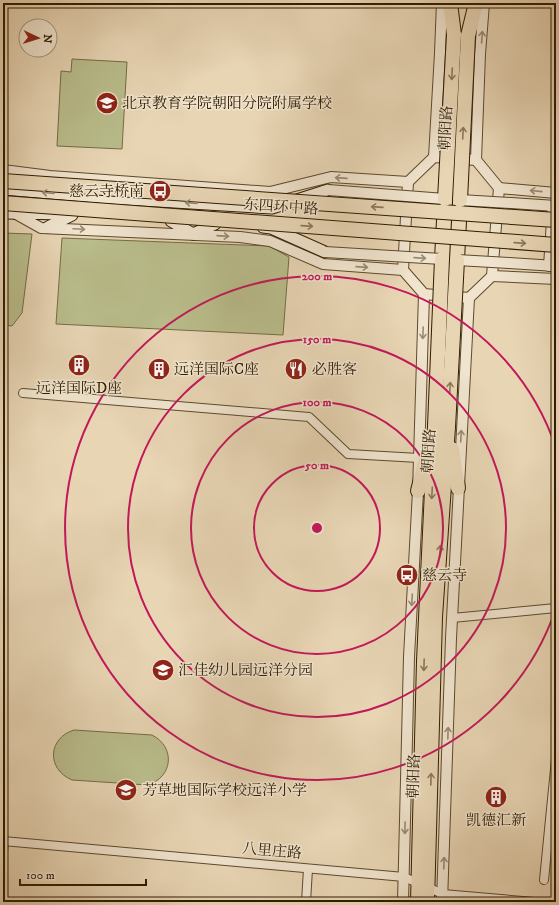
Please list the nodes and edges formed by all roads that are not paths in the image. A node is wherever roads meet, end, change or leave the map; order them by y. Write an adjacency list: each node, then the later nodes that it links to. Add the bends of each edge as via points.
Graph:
1 (442, 3): 8 (street, 朝阳路)
2 (450, 3): 7 (highway)
3 (456, 3): 7 (highway, 朝阳路)
4 (469, 3): 7 (highway, 朝阳路)
5 (476, 3): 7 (highway)
6 (484, 3): 9 (street, 朝阳路, one-way to 6)
7 (461, 36): 17 (highway, 朝阳路, one-way to 17, bridge); 18 (highway, 朝阳路, one-way to 7, bridge)
8 (434, 157): 9 (street); 12 (street)
9 (476, 160): 13 (street)
10 (3, 170): 12 (street, 东四环中路, one-way to 10, via 330,177 270,192 50,176)
11 (3, 180): 25 (highway, 东四环中路, one-way to 11, bridge)
12 (408, 182): 35 (street)
13 (499, 188): 16 (street, one-way to 13); 36 (street)
14 (3, 189): 15 (main road, 东四环中路, one-way to 14, via 272,208)
15 (328, 190): 17 (street, 东四环中路, bridge)
16 (556, 193)
17 (445, 199): 18 (street, 东四环中路); 32 (highway, 朝阳路, bridge)
18 (460, 200): 21 (street, 东四环中路, bridge); 33 (highway, 朝阳路, bridge)
19 (3, 203): 20 (highway, 东四环中路, bridge)
20 (32, 205): 22 (highway, bridge); 30 (highway, 东四环中路, one-way to 30, bridge)
21 (555, 206): 34 (street)
22 (9, 211): 23 (main road, 东四环中路); 24 (main road, 东四环中路); 28 (street, 东四环中路, via 41,228)
23 (3, 213)
24 (74, 214): 26 (main road, 东四环中路); 28 (main road)
25 (556, 220)
26 (171, 221): 27 (main road, 东四环中路); 29 (main road)
27 (215, 224): 29 (main road); 31 (main road, 东四环中路, via 271,228)
28 (48, 228): 29 (street, 东四环中路, one-way to 29)
29 (193, 234): 35 (street, 东四环中路, one-way to 35, via 270,241 323,264)
30 (556, 246)
31 (325, 252): 32 (street, 东四环中路, one-way to 32, bridge)
32 (442, 259): 33 (street, 东四环中路); 41 (highway, 朝阳路, bridge)
33 (457, 260): 34 (street, bridge); 41 (highway, 朝阳路, one-way to 33, bridge)
34 (552, 266)
35 (403, 270): 38 (street)
36 (492, 276): 37 (street); 39 (street)
37 (556, 279)
38 (424, 294): 39 (street); 42 (street, 朝阳路, one-way to 42)
39 (469, 298): 43 (street, 朝阳路, one-way to 39)
40 (23, 393): 42 (street, via 309,417 348,454)
41 (441, 427): 43 (highway); 44 (highway); 53 (highway, 朝阳路)
42 (419, 458): 44 (street, 朝阳路)
43 (458, 488): 46 (street, 朝阳路)
44 (418, 491): 51 (street, 朝阳路, one-way to 51, via 409,658)
45 (556, 608): 46 (street)
46 (452, 618): 54 (street, 朝阳路, one-way to 46)
47 (556, 759): 52 (street)
48 (3, 841): 49 (street); 50 (street, 八里庄路)
49 (3, 851)
50 (308, 869): 51 (street, 八里庄路); 55 (street)
51 (404, 877): 53 (street, 八里庄路); 56 (street, 朝阳路)
52 (544, 880)
53 (423, 885): 54 (street, 八里庄路); 57 (highway, 朝阳路); 58 (highway, 朝阳路)
54 (443, 898): 59 (street, 八里庄路)
55 (306, 902)
56 (403, 902)
57 (418, 902)
58 (427, 902)
59 (535, 902)

